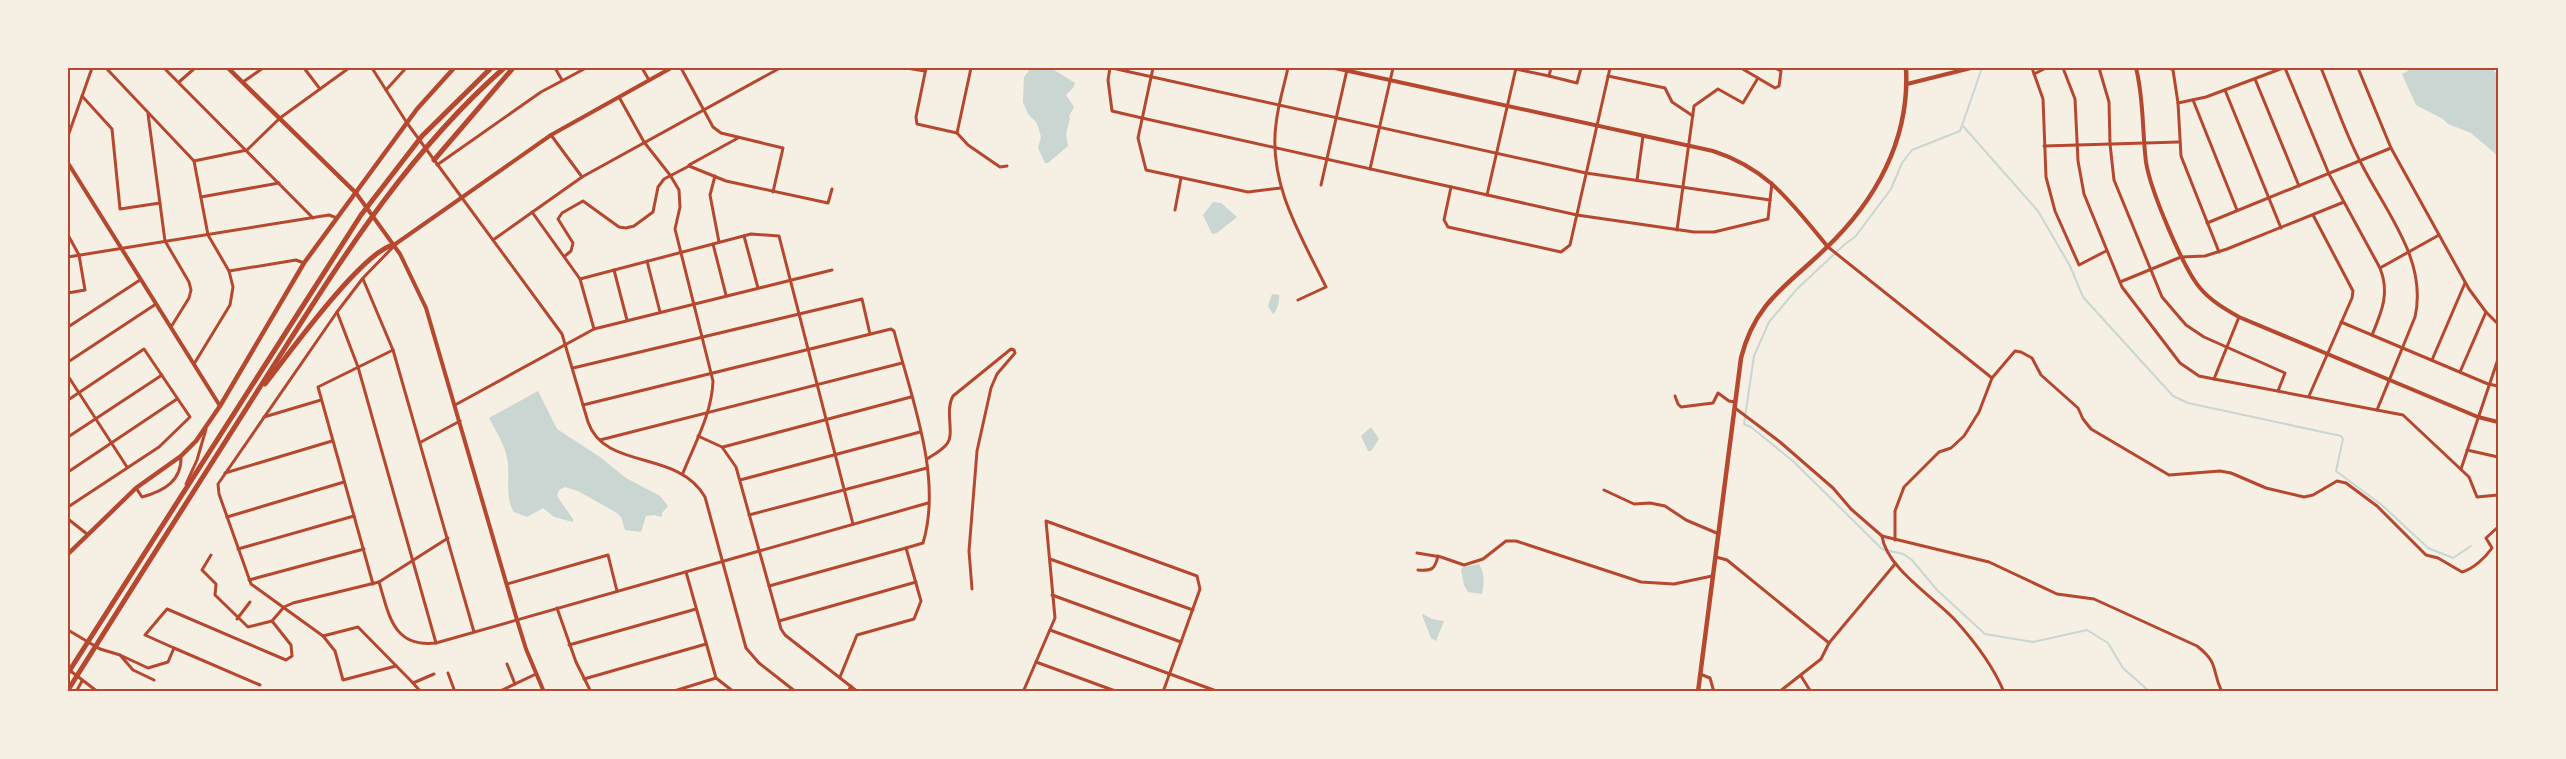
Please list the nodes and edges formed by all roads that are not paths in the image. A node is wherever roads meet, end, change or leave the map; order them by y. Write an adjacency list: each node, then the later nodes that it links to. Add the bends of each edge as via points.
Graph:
1 (92, 68): 63 (street)
2 (106, 68): 70 (street)
3 (164, 68): 57 (street)
4 (195, 68): 57 (street)
5 (228, 68): 58 (main road)
6 (263, 68): 58 (street)
7 (304, 68): 60 (street)
8 (349, 68): 45 (street)
9 (372, 68): 61 (street)
10 (406, 68): 61 (street)
11 (454, 68): 75 (main road)
12 (491, 68): 258 (highway, via 422,136 372,199)
13 (504, 68): 220 (highway, via 427,144 378,206)
14 (513, 68): 95 (highway)
15 (555, 68): 54 (street)
16 (586, 68): 54 (street)
17 (642, 68): 55 (street)
18 (671, 68): 55 (street)
19 (680, 68): 69 (street)
20 (780, 68): 69 (street)
21 (906, 68): 46 (street)
22 (971, 68): 78 (street)
23 (1111, 68): 49 (street); 74 (street, via 1108,80 1112,111)
24 (1153, 68): 49 (street)
25 (1288, 68): 67 (street)
26 (1335, 68): 47 (street)
27 (1393, 68): 56 (street)
28 (1516, 68): 50 (street); 68 (street)
29 (1551, 68): 50 (street)
30 (1581, 68): 50 (street, via 1577,83)
31 (1610, 68): 51 (street)
32 (1741, 68): 52 (street)
33 (1775, 68): 52 (street, via 1781,71 1779,86 1775,88)
34 (1906, 68): 59 (main road)
35 (1971, 68): 59 (street)
36 (2032, 68): 48 (street)
37 (2046, 68): 48 (street)
38 (2063, 68): 87 (street, via 2075,99)
39 (2099, 68): 86 (street, via 2108,102)
40 (2136, 68): 85 (street, via 2143,102)
41 (2169, 68): 66 (street, via 2173,70)
42 (2284, 68): 53 (street); 104 (street)
43 (2322, 68): 97 (street)
44 (2358, 68): 91 (street)
45 (344, 69): 60 (street)
46 (925, 69): 78 (street, via 916,117 918,124)
47 (1347, 70): 56 (street); 72 (street)
48 (2034, 74): 89 (street, via 2043,99)
49 (1152, 76): 67 (street); 74 (street)
50 (1549, 76)
51 (1608, 76): 71 (street, via 1665,88 1672,102); 76 (street)
52 (1758, 78): 71 (street, via 1743,103 1718,89 1694,106)
53 (2255, 79): 62 (street); 113 (street)
54 (562, 80): 99 (street)
55 (649, 80): 64 (street)
56 (1390, 80): 68 (street); 77 (street)
57 (179, 82): 92 (street)
58 (243, 82): 73 (main road)
59 (1907, 84): 146 (main road, via 1898,140 1880,183)
60 (320, 89): 73 (street)
61 (386, 90): 75 (street)
62 (2225, 90): 65 (street); 123 (street)
63 (82, 96): 80 (street); 125 (street, via 112,129 120,208)
64 (619, 96): 79 (street); 83 (street)
65 (2193, 100): 66 (street); 128 (street)
66 (2178, 103): 84 (street)
67 (1279, 104): 72 (street); 90 (street)
68 (1507, 106): 76 (street); 93 (street)
69 (704, 109): 82 (street, via 721,133); 83 (street)
70 (148, 113): 96 (street); 125 (street)
71 (1693, 116): 88 (street)
72 (1337, 117): 77 (street); 94 (street)
73 (280, 118): 92 (street); 119 (main road)
74 (1142, 118): 90 (street); 108 (street, via 1138,138 1146,170)
75 (407, 123): 95 (street); 119 (main road)
76 (1596, 126): 81 (street); 103 (street)
77 (1380, 127): 93 (street); 102 (street)
78 (957, 133): 101 (street, via 968,145 1000,167)
79 (551, 135): 107 (street); 122 (street)
80 (68, 136)
81 (1643, 136): 88 (street); 109 (street)
82 (738, 138): 100 (street); 118 (street, via 783,148)
83 (644, 142): 105 (street); 107 (street)
84 (2179, 142): 85 (street); 134 (street, via 2186,170)
85 (2144, 143): 86 (street); 155 (street, via 2150,177)
86 (2110, 144): 87 (street); 161 (street, via 2114,180)
87 (2077, 145): 89 (street); 148 (street, via 2084,194)
88 (1688, 146): 110 (street, via 1742,162); 115 (street)
89 (2044, 146): 148 (street, via 2046,176 2055,211 2079,265)
90 (1275, 148): 94 (street); 116 (street)
91 (2391, 148): 97 (street); 139 (street)
92 (247, 150): 96 (street); 111 (street)
93 (1497, 153): 103 (street); 120 (street)
94 (1327, 159): 102 (street); 112 (street)
95 (434, 160): 99 (street)
96 (194, 161): 121 (street)
97 (2360, 161): 104 (street); 151 (street)
98 (68, 163): 147 (street)
99 (438, 165): 122 (street)
100 (689, 166): 105 (street); 106 (street)
101 (1007, 166)
102 (1370, 170): 114 (street)
103 (1586, 173): 109 (street); 130 (street)
104 (2329, 174): 113 (street); 126 (street)
105 (670, 175): 149 (street, via 681,197 674,229); 153 (street, via 656,190 653,212 630,228 619,227 583,201 562,213 558,219 573,243)
106 (715, 176): 118 (street); 143 (street, via 710,195)
107 (582, 178): 129 (street)
108 (1181, 178): 116 (street, via 1248,192); 127 (street)
109 (1637, 180): 115 (street)
110 (1772, 182): 124 (street); 146 (street)
111 (280, 183): 121 (street); 132 (street)
112 (1321, 185)
113 (2299, 186): 123 (street)
114 (1451, 187): 120 (street); 130 (street, via 1444,220 1448,227 1562,252 1570,246)
115 (1682, 187): 124 (street); 136 (street)
116 (1281, 188): 172 (street, via 1326,287)
117 (832, 189): 118 (street, via 828,203)
118 (773, 192)
119 (356, 193): 133 (main road); 145 (street)
120 (1487, 195): 130 (street)
121 (201, 197): 137 (street)
122 (462, 198): 141 (street); 145 (street)
123 (2268, 198): 128 (street); 135 (street)
124 (1770, 200): 136 (street, via 1768,219 1714,232)
125 (160, 202): 142 (street)
126 (2344, 202): 131 (street); 158 (street)
127 (1175, 210)
128 (2237, 210): 134 (street)
129 (532, 212): 141 (street); 153 (street)
130 (1577, 215): 136 (street)
131 (2313, 215): 135 (street); 181 (street, via 2353,291)
132 (314, 218): 133 (street, via 329,215); 137 (street)
133 (336, 218): 157 (main road)
134 (2207, 223): 150 (street)
135 (2280, 228): 150 (street)
136 (1676, 230)
137 (208, 234): 142 (street); 162 (street)
138 (68, 235): 152 (street)
139 (2439, 235): 151 (street); 168 (street)
140 (744, 236): 143 (street); 166 (street, via 779,236); 169 (street)
141 (493, 240): 189 (street)
142 (166, 241): 147 (street); 184 (street, via 191,290)
143 (719, 242): 144 (street)
144 (713, 244): 149 (street); 171 (street)
145 (394, 245): 163 (street); 220 (highway, via 374,256 344,286); 221 (street, via 426,308)
146 (1828, 247): 206 (street); 223 (main road, via 1771,298 1755,320 1741,358)
147 (121, 248): 152 (street); 165 (street)
148 (2106, 251): 167 (street)
149 (681, 252): 156 (street); 173 (street)
150 (2219, 252): 155 (street)
151 (2409, 252): 158 (street); 190 (street, via 2418,281 2418,303)
152 (79, 255): 154 (street); 170 (street, via 86,290)
153 (565, 256): 164 (street)
154 (68, 257)
155 (2182, 257): 161 (street); 179 (street, via 2200,289 2212,301)
156 (647, 261): 159 (street); 176 (street)
157 (304, 263): 162 (street, via 296,260); 224 (main road)
158 (2380, 268): 187 (street, via 2386,288 2385,300)
159 (614, 270): 164 (street); 180 (street)
160 (832, 270): 166 (street)
161 (2149, 270): 167 (street); 191 (street, via 2162,297 2186,324)
162 (229, 271): 199 (street, via 233,287 230,305)
163 (363, 278): 175 (street); 192 (street)
164 (580, 279): 185 (street)
165 (140, 280): 174 (street); 183 (street)
166 (789, 281): 169 (street); 178 (street)
167 (2120, 282): 207 (street, via 2180,363 2199,376)
168 (2465, 283): 177 (street); 196 (street)
169 (758, 288): 171 (street)
170 (68, 293)
171 (726, 296): 173 (street)
172 (1298, 300)
173 (694, 303): 176 (street); 188 (street)
174 (156, 304): 184 (street); 197 (street)
175 (337, 312): 200 (street); 229 (street)
176 (660, 312): 180 (street)
177 (2486, 312): 182 (street); 202 (street)
178 (799, 315): 186 (street, via 862,299); 188 (street); 193 (street)
179 (2239, 317): 191 (street); 194 (street)
180 (627, 320): 185 (street)
181 (2341, 322): 187 (street); 194 (street)
182 (2498, 324)
183 (68, 327)
184 (171, 327): 199 (street)
185 (594, 329): 189 (street)
186 (870, 334): 193 (street); 198 (street, via 894,331)
187 (2372, 335): 190 (street)
188 (703, 337): 201 (street); 203 (street)
189 (566, 342): 201 (street); 221 (street)
190 (2403, 348): 196 (street); 208 (street)
191 (2226, 349): 207 (street); 212 (street, via 2285,373)
192 (393, 350): 200 (street); 239 (street)
193 (807, 350): 203 (street); 210 (street)
194 (2327, 354): 208 (street); 215 (street)
195 (2498, 359): 209 (street)
196 (2432, 360): 202 (street)
197 (68, 362)
198 (902, 363): 210 (street); 216 (street)
199 (193, 364): 224 (street)
200 (358, 367): 219 (street, via 318,387); 283 (street)
201 (573, 368): 222 (street)
202 (2460, 372): 209 (street)
203 (712, 373): 222 (street); 226 (street, via 713,395)
204 (162, 375): 213 (street, via 144,349); 217 (street); 228 (street)
205 (68, 376): 213 (street)
206 (1992, 378): 267 (street, via 2015,351 2027,354 2050,385 2078,408 2091,429 2168,475 2209,470 2226,472 2266,488 2304,497 2337,481 2346,483 2377,506 2426,555 2438,558 2458,571 2467,570 2488,553 2492,548 2486,538); 272 (street, via 1979,412 1964,436 1951,448 1939,452 1904,487 1895,512)
207 (2214, 379): 212 (street)
208 (2389, 380): 225 (street); 227 (street)
209 (2488, 384): 211 (street); 227 (street)
210 (817, 385): 226 (street); 230 (street)
211 (2498, 386)
212 (2278, 391): 215 (street)
213 (78, 393): 218 (street); 228 (street)
214 (1675, 396): 223 (street, via 1681,407 1713,402 1718,392)
215 (2309, 396): 225 (street)
216 (911, 397): 230 (street); 234 (street)
217 (178, 399): 240 (street); 247 (street, via 190,417 166,442)
218 (68, 400)
219 (321, 400): 229 (street); 238 (street)
220 (249, 404): 338 (highway)
221 (455, 404): 231 (street)
222 (583, 405): 237 (street, via 590,428)
223 (1735, 405): 269 (main road); 270 (street, via 1833,488)
224 (220, 406): 233 (main road)
225 (2377, 410): 249 (street, via 2403,415)
226 (708, 412): 235 (street); 237 (street)
227 (2478, 417): 232 (street); 242 (street)
228 (96, 418): 236 (street); 240 (street)
229 (263, 418): 251 (street)
230 (826, 419): 241 (street); 243 (street)
231 (460, 421): 239 (street); 293 (street)
232 (2498, 422)
233 (206, 429): 244 (main road); 258 (street)
234 (920, 432): 243 (street); 246 (street)
235 (698, 436): 241 (street); 252 (street)
236 (68, 437)
237 (599, 440): 252 (street, via 616,451)
238 (332, 441): 251 (street); 254 (street)
239 (421, 442): 271 (street)
240 (111, 443): 247 (street); 250 (street)
241 (722, 447): 253 (street, via 733,460)
242 (2467, 450): 245 (street); 249 (street)
243 (835, 454): 253 (street); 256 (street)
244 (181, 456): 255 (main road); 255 (street, via 178,475 164,490 142,497)
245 (2498, 457)
246 (927, 459): 248 (street); 295 (street, via 947,445 951,438 948,413 953,396 1011,349 1014,350 991,388 977,451 969,551)
247 (127, 467): 261 (street)
248 (927, 468): 256 (street); 260 (street)
249 (2461, 469): 259 (street, via 2477,497)
250 (68, 472)
251 (225, 473): 264 (street, via 218,484)
252 (683, 473): 284 (street, via 705,497)
253 (740, 480): 262 (street)
254 (344, 482): 263 (street); 264 (street)
255 (136, 488): 268 (main road)
256 (844, 490): 262 (street); 266 (street)
257 (1604, 490): 269 (street, via 1634,504 1650,502 1665,506 1686,520)
258 (183, 492): 322 (highway)
259 (2498, 495)
260 (928, 503): 266 (street); 273 (street, via 929,522 922,543)
261 (68, 507)
262 (749, 515): 276 (street)
263 (354, 516): 274 (street); 275 (street)
264 (227, 517): 274 (street)
265 (68, 519): 268 (street)
266 (852, 524): 276 (street)
267 (2498, 527)
268 (87, 534): 278 (main road)
269 (1719, 534): 281 (main road)
270 (1882, 536): 272 (street); 285 (street, via 1887,554)
271 (448, 538): 283 (street); 309 (street)
272 (1895, 540): 361 (street, via 1989,562 2057,594 2094,599 2197,646 2214,664)
273 (906, 548): 291 (street); 294 (street)
274 (238, 549): 289 (street)
275 (364, 549): 289 (street); 292 (street)
276 (758, 552): 284 (street); 294 (street)
277 (1417, 553): 280 (street)
278 (68, 554)
279 (211, 555): 303 (street, via 202,570 216,584 215,595)
280 (1438, 556): 286 (street, via 1430,571); 288 (street, via 1464,565 1485,558 1506,541 1516,540 1641,582 1674,584)
281 (1716, 557): 288 (main road); 313 (street, via 1727,560)
282 (1050, 559): 297 (street); 302 (street); 302 (street, via 1046,521 1197,576 1200,588)
283 (413, 560): 290 (street); 312 (street)
284 (722, 562): 287 (street); 349 (street, via 746,648 759,664)
285 (1895, 564): 313 (street); 360 (street, via 1957,622 1990,664)
286 (1418, 570)
287 (686, 572): 296 (street); 301 (street)
288 (1713, 576): 327 (main road)
289 (249, 580): 299 (street)
290 (379, 582): 292 (street); 312 (street, via 395,629 409,641)
291 (916, 582): 305 (street); 329 (street, via 921,601 914,619 857,635)
292 (373, 584): 299 (street)
293 (507, 584): 296 (street, via 608,555); 304 (street)
294 (769, 586): 305 (street)
295 (972, 589)
296 (617, 591): 300 (street)
297 (1052, 595): 308 (street, via 1055,618); 311 (street)
298 (250, 602): 303 (street)
299 (284, 608): 306 (street); 310 (street)
300 (557, 608): 304 (street); 315 (street)
301 (696, 609): 314 (street); 315 (street)
302 (1193, 610): 311 (street)
303 (237, 618): 306 (street, via 248,627)
304 (517, 620): 309 (street); 325 (street)
305 (779, 620): 329 (street, via 785,635)
306 (272, 621): 316 (street, via 291,645 292,656 286,660 167,609 145,635)
307 (68, 630): 317 (street, via 100,649)
308 (1050, 630): 318 (street); 326 (street)
309 (474, 632): 312 (street)
310 (323, 636): 320 (street, via 358,628); 320 (street, via 334,651 343,680)
311 (1181, 642): 326 (street)
312 (436, 643)
313 (1829, 643): 328 (street, via 1822,659)
314 (706, 644): 330 (street); 331 (street)
315 (569, 645): 330 (street)
316 (174, 648): 317 (street, via 168,662 156,667 148,668); 336 (street)
317 (120, 655): 332 (street, via 133,670)
318 (1036, 662): 352 (street); 353 (street)
319 (507, 664): 335 (street)
320 (396, 666): 334 (street)
321 (68, 669): 333 (street)
322 (68, 673)
323 (448, 673): 343 (street)
324 (434, 674): 334 (street)
325 (536, 674): 335 (street); 345 (street)
326 (1170, 674): 354 (street); 355 (street)
327 (1700, 674): 356 (main road); 357 (street, via 1710,678)
328 (1801, 676): 358 (street); 359 (street)
329 (840, 677): 337 (street)
330 (584, 678): 346 (street)
331 (716, 678): 339 (street); 348 (street)
332 (154, 680)
333 (82, 681): 340 (street); 341 (street)
334 (413, 683): 342 (street)
335 (515, 684): 344 (street)
336 (260, 685)
337 (851, 686): 350 (street); 351 (street)
338 (68, 690)
339 (679, 691): 347 (street)
340 (76, 692)
341 (98, 692)
342 (421, 692)
343 (455, 692)
344 (498, 692)
345 (544, 692)
346 (591, 692)
347 (671, 692)
348 (734, 692)
349 (796, 692)
350 (848, 692)
351 (858, 692)
352 (1023, 692)
353 (1118, 692)
354 (1163, 692)
355 (1219, 692)
356 (1698, 692)
357 (1714, 692)
358 (1779, 692)
359 (1811, 692)
360 (2004, 692)
361 (2222, 692)

